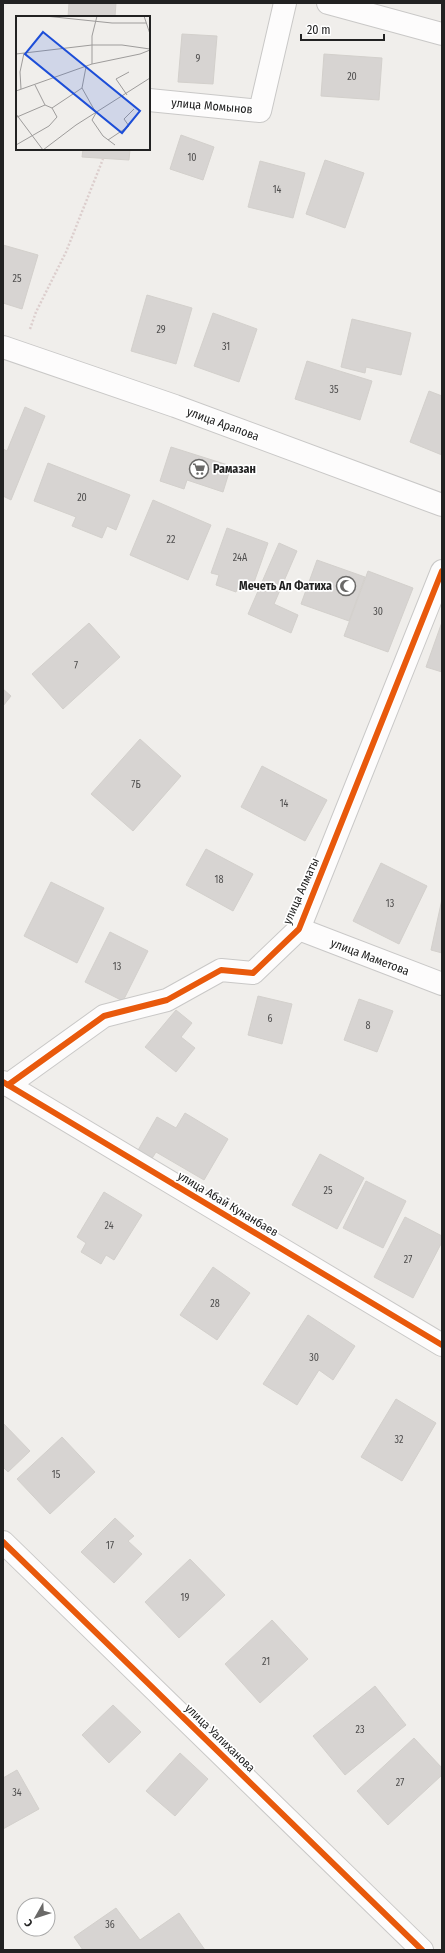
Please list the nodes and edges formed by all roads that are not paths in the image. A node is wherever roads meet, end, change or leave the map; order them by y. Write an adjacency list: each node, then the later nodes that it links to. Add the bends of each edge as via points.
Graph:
1 (285, 3): 4 (street, улица Момынов, via 260,110)
2 (328, 3): 3 (street)
3 (442, 34)
4 (150, 100)
5 (12, 351): 6 (street, улица Арапова, via 175,406)
6 (442, 505)
7 (442, 571): 8 (street, улица Алматы)
8 (299, 929): 9 (street, улица Маметова); 10 (street, улица Алматы, via 253,973 221,970 167,1000 104,1016)
9 (442, 984)
10 (5, 1083): 11 (street, улица Абай Кунанбаев)
11 (442, 1345)
12 (3, 1542): 13 (street, улица Уалиханова)
13 (422, 1950)

